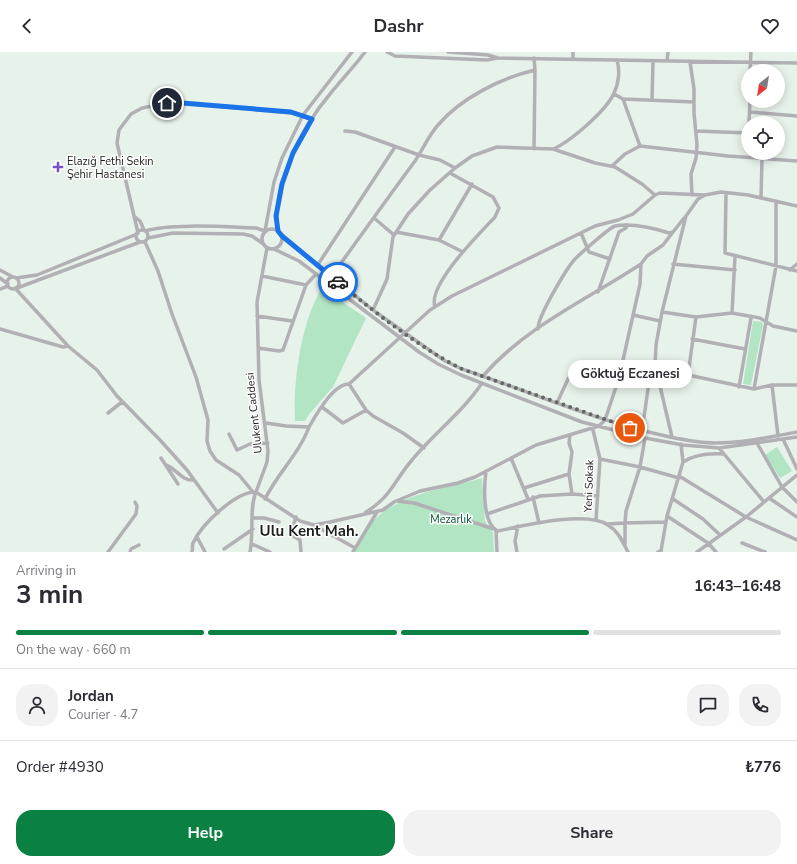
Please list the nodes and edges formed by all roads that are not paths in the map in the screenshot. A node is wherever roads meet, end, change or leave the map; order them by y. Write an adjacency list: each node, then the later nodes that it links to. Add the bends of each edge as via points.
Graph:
1 (352, 52): 25 (street)
2 (365, 52): 28 (street, via 329,94)
3 (387, 52): 9 (street, via 395,56 487,60)
4 (448, 52): 9 (street)
5 (498, 52): 9 (street)
6 (573, 52): 11 (street)
7 (668, 52): 14 (street)
8 (752, 52): 16 (street)
9 (498, 58): 10 (street)
10 (534, 58): 11 (street); 18 (street)
11 (573, 59): 12 (street)
12 (617, 60): 13 (street); 19 (street, via 619,68)
13 (653, 61): 14 (street); 21 (street)
14 (667, 61): 15 (street)
15 (690, 62): 16 (street); 22 (street)
16 (751, 63): 17 (street)
17 (797, 63)
18 (534, 70): 34 (street); 37 (street, via 516,74 454,109 437,125)
19 (614, 94): 20 (street); 35 (street, via 580,131)
20 (623, 99): 21 (street); 32 (street)
21 (652, 100): 22 (street)
22 (694, 102): 30 (street)
23 (750, 108): 24 (street)
24 (750, 112): 26 (street); 27 (street)
25 (303, 115): 28 (street); 54 (street, via 182,103 151,106 136,111 123,124 117,143); 58 (street, via 282,158 274,182)
26 (750, 116)
27 (797, 116)
28 (312, 119): 59 (street, via 293,153 282,184 276,216)
29 (344, 131): 33 (street, via 355,132)
30 (696, 131): 31 (street); 36 (street)
31 (741, 133)
32 (640, 146): 36 (street); 42 (street, via 625,154)
33 (396, 147): 37 (street); 79 (street)
34 (534, 149): 35 (street); 43 (street, via 497,147 472,156)
35 (553, 149): 42 (street)
36 (697, 152): 38 (street); 48 (street, via 691,174)
37 (419, 155): 43 (street, via 440,160); 55 (street)
38 (741, 157)
39 (762, 160): 50 (street)
40 (780, 160): 41 (street)
41 (797, 161)
42 (612, 166): 47 (street, via 625,172)
43 (455, 168): 44 (street)
44 (450, 173): 45 (street); 62 (street, via 408,214)
45 (472, 184): 66 (street); 73 (street, via 493,197 499,208 495,217)
46 (726, 193): 49 (street); 50 (street); 74 (street, via 725,253)
47 (655, 195): 48 (street); 63 (street, via 633,214)
48 (692, 195): 49 (street)
49 (704, 195): 53 (street)
50 (761, 198): 51 (street)
51 (776, 202): 52 (street); 80 (street)
52 (797, 206)
53 (686, 216): 60 (street); 77 (street)
54 (135, 217): 57 (street); 61 (street)
55 (374, 218): 62 (street); 87 (street)
56 (627, 225): 60 (street); 71 (street, via 613,227); 75 (street, via 619,232)
57 (145, 231): 58 (street, via 196,227 256,228); 61 (street); 65 (street)
58 (265, 231): 59 (street, via 272,228); 69 (street)
59 (278, 231): 64 (street)
60 (673, 232): 76 (street, via 663,245 647,256)
61 (137, 233): 67 (street); 88 (street, via 37,275)
62 (395, 233): 66 (street); 96 (street, via 387,279)
63 (581, 233): 71 (street); 95 (street, via 452,296)
64 (282, 236): 72 (street, via 280,246); 79 (street)
65 (148, 238): 68 (street); 69 (street, via 173,233 243,234 252,236)
66 (439, 240): 73 (street)
67 (140, 242): 68 (street); 92 (street)
68 (145, 242): 166 (street, via 196,377 208,420 207,441 210,451 216,460 239,475)
69 (262, 243): 70 (street)
70 (267, 248): 72 (street); 86 (street, Ulukent Caddesi)
71 (587, 248): 75 (street, via 593,254); 107 (street, via 574,260 537,324)
72 (274, 249): 85 (street, via 299,261)
73 (463, 252): 95 (street, via 446,273 434,300)
74 (735, 256): 80 (street); 82 (street)
75 (610, 259): 94 (street)
76 (641, 264): 94 (street); 99 (street, via 640,284)
77 (673, 264): 82 (street); 97 (street)
78 (797, 264): 83 (street)
79 (317, 266): 87 (street)
80 (776, 266): 83 (street); 105 (street)
81 (0, 270): 88 (street)
82 (734, 270): 98 (street)
83 (790, 270): 84 (street)
84 (797, 271)
85 (316, 274): 91 (street); 110 (street)
86 (262, 276): 91 (street); 100 (street, Ulukent Caddesi)
87 (331, 276): 96 (street)
88 (15, 277): 90 (street, via 8,280); 92 (street, via 19,282)
89 (0, 278): 90 (street)
90 (8, 285): 92 (street); 93 (street)
91 (306, 285): 103 (street)
92 (16, 288): 112 (street)
93 (0, 289)
94 (598, 292): 107 (street)
95 (435, 307): 109 (street)
96 (373, 310): 109 (street)
97 (662, 312): 101 (street); 104 (street)
98 (732, 314): 101 (street); 102 (street)
99 (633, 315): 104 (street); 118 (street)
100 (257, 316): 103 (street); 113 (street, Ulukent Caddesi)
101 (696, 317): 111 (street)
102 (751, 318): 105 (street); 114 (street)
103 (292, 321): 113 (street, via 283,350)
104 (660, 321): 117 (street, via 655,365)
105 (767, 321): 108 (street, via 773,326); 125 (street)
106 (0, 329): 112 (street)
107 (538, 329): 116 (street, via 497,360)
108 (797, 331)
109 (404, 333): 110 (street); 116 (street, via 445,360)
110 (399, 337): 120 (street, via 438,364); 121 (street)
111 (692, 339): 114 (street); 115 (street)
112 (68, 346): 126 (street, via 97,370)
113 (258, 348): 132 (street, Ulukent Caddesi, via 259,380)
114 (745, 349): 124 (street)
115 (688, 375): 117 (street); 124 (street)
116 (483, 376): 127 (street)
117 (659, 377): 119 (street); 141 (street)
118 (619, 378): 119 (street); 127 (street, via 584,370 574,372); 131 (street)
119 (649, 382): 136 (street)
120 (482, 383): 133 (street); 148 (street, via 452,421)
121 (349, 384): 128 (street, via 337,389); 129 (street)
122 (772, 385): 123 (street); 125 (street); 140 (street)
123 (797, 385)
124 (739, 387): 125 (street)
125 (754, 389)
126 (122, 402): 130 (street); 162 (street, via 160,440)
127 (557, 403): 131 (street)
128 (322, 407): 129 (street, via 343,423); 134 (street)
129 (366, 410): 148 (street)
130 (108, 413)
131 (605, 420): 133 (street); 136 (street)
132 (266, 423): 134 (street); 145 (street, Ulukent Caddesi)
133 (599, 426): 135 (street); 143 (street)
134 (309, 427): 172 (street)
135 (593, 430): 139 (street); 153 (street, Yeni Sokak)
136 (642, 431): 141 (street)
137 (797, 432): 140 (street)
138 (229, 434): 145 (street, via 237,450 250,444)
139 (570, 435): 152 (street, via 536,445); 159 (street, via 572,452)
140 (778, 436): 141 (street, via 715,443)
141 (672, 437)
142 (797, 437): 144 (street)
143 (645, 438): 147 (street); 156 (street)
144 (783, 439): 146 (street); 157 (street)
145 (268, 443): 166 (street, Ulukent Caddesi, via 267,462)
146 (757, 443): 149 (street); 164 (street)
147 (681, 444): 149 (street); 154 (street)
148 (424, 448): 181 (street, via 411,460 379,505)
149 (720, 448): 150 (street)
150 (724, 454): 154 (street, via 706,454); 176 (street)
151 (160, 458): 155 (street)
152 (511, 458): 158 (street); 165 (street)
153 (600, 459): 156 (street); 168 (street, Yeni Sokak)
154 (683, 462): 161 (street)
155 (166, 465): 162 (street, via 173,468 183,479); 163 (street)
156 (640, 467): 161 (street); 191 (street, via 626,510)
157 (797, 469)
158 (486, 471): 174 (street, via 458,483 420,491); 180 (street, via 484,486)
159 (569, 474): 165 (street); 167 (street)
160 (797, 475): 164 (street)
161 (679, 477): 173 (street); 183 (street)
162 (194, 480): 179 (street)
163 (178, 484)
164 (782, 487): 171 (street); 177 (street)
165 (524, 488): 170 (street)
166 (255, 492): 172 (street); 179 (street, via 234,500); 186 (street, Ulukent Caddesi)
167 (572, 494): 168 (street); 169 (street)
168 (598, 496): 187 (street, Yeni Sokak)
169 (533, 497): 170 (street); 190 (street)
170 (528, 498): 180 (street)
171 (769, 498): 176 (street); 185 (street)
172 (265, 499): 184 (street)
173 (673, 499): 182 (street); 197 (street, via 703,519)
174 (397, 501): 178 (street); 196 (street, via 414,503)
175 (135, 502): 207 (street, via 136,514)
176 (764, 502): 183 (street)
177 (797, 502)
178 (378, 512): 181 (street); 206 (street)
179 (218, 513): 198 (street)
180 (488, 514): 196 (street)
181 (363, 515): 193 (street)
182 (667, 516): 189 (street); 200 (street)
183 (746, 516): 197 (street); 199 (street)
184 (296, 517): 193 (street); 213 (street, via 292,532 293,536 300,540)
185 (797, 517)
186 (253, 518): 188 (street); 195 (street, Ulukent Caddesi)
187 (596, 520): 190 (street); 192 (street)
188 (279, 522)
189 (666, 522): 191 (street); 217 (street, via 661,551)
190 (539, 523): 194 (street)
191 (625, 523): 192 (street); 204 (street)
192 (606, 524): 204 (street, via 621,537)
193 (314, 525): 206 (street)
194 (518, 526): 196 (street); 215 (street, via 515,541)
195 (253, 530): 202 (street, Ulukent Caddesi); 205 (street)
196 (495, 530): 214 (street)
197 (720, 535): 200 (street)
198 (198, 537): 209 (street, via 193,544); 210 (street)
199 (797, 540)
200 (708, 543): 218 (street); 219 (street)
201 (742, 543): 220 (street)
202 (252, 544): 211 (street, Ulukent Caddesi); 212 (street)
203 (140, 545): 208 (street)
204 (625, 547): 216 (street)
205 (224, 549)
206 (354, 550)
207 (108, 552)
208 (130, 552)
209 (192, 552)
210 (205, 552)
211 (250, 552)
212 (270, 552)
213 (301, 552)
214 (497, 552)
215 (518, 552)
216 (628, 552)
217 (658, 552)
218 (697, 552)
219 (716, 552)
220 (765, 552)

